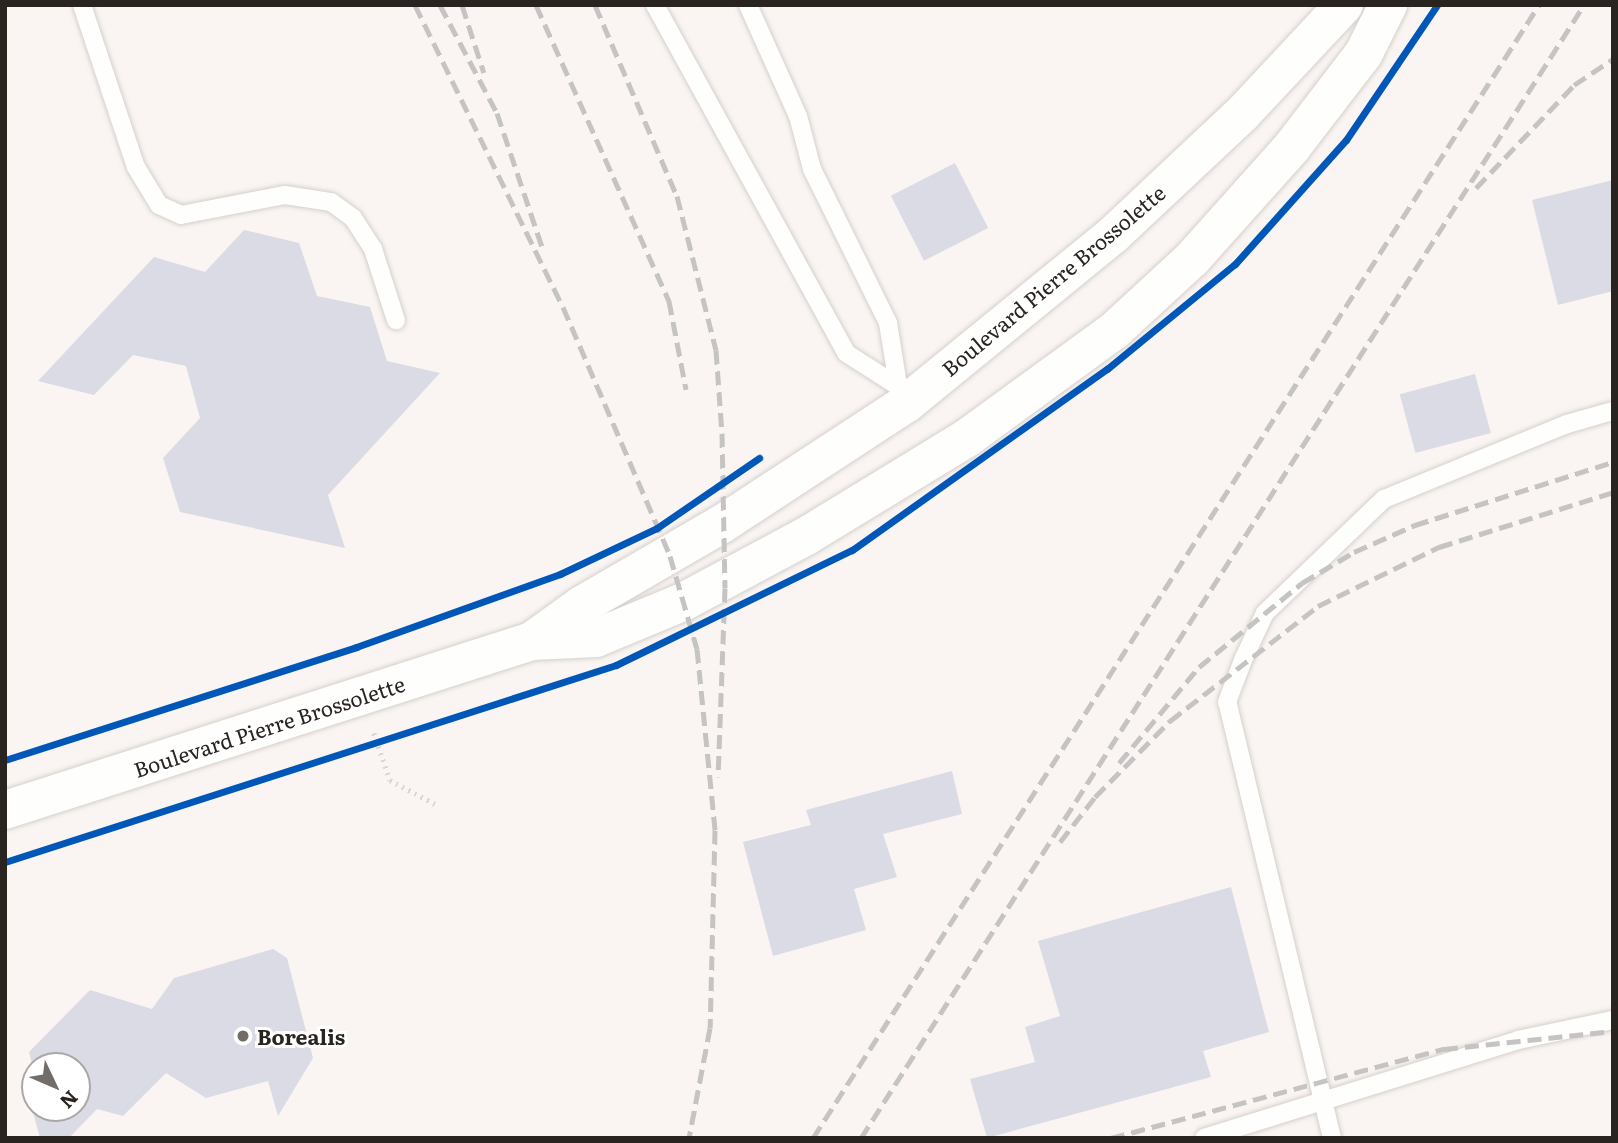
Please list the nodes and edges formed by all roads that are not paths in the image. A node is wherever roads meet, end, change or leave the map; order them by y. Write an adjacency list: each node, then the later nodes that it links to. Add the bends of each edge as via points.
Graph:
1 (82, 5): 6 (lane, via 136,167 159,205 181,215 285,195 331,202 353,218 373,249)
2 (655, 5): 7 (lane, via 846,353)
3 (748, 5): 7 (lane, via 798,116 811,169 888,323)
4 (1344, 5): 7 (main road, Boulevard Pierre Brossolette, via 1242,114 1113,235)
5 (1388, 5): 9 (main road, Boulevard Pierre Brossolette, via 1364,53 1192,259 1115,330)
6 (396, 320)
7 (901, 394): 9 (main road); 10 (main road, Boulevard Pierre Brossolette, via 722,524 582,605)
8 (1613, 411): 13 (lane, via 1567,424 1384,499 1265,613 1243,660 1227,702)
9 (940, 455): 10 (main road, Boulevard Pierre Brossolette, via 808,536 684,602 596,638)
10 (532, 641): 11 (main road, Boulevard Pierre Brossolette)
11 (5, 810)
12 (1613, 1020): 13 (lane, via 1518,1040)
13 (1322, 1104): 14 (lane); 15 (lane)
14 (1204, 1138)
15 (1332, 1138)

